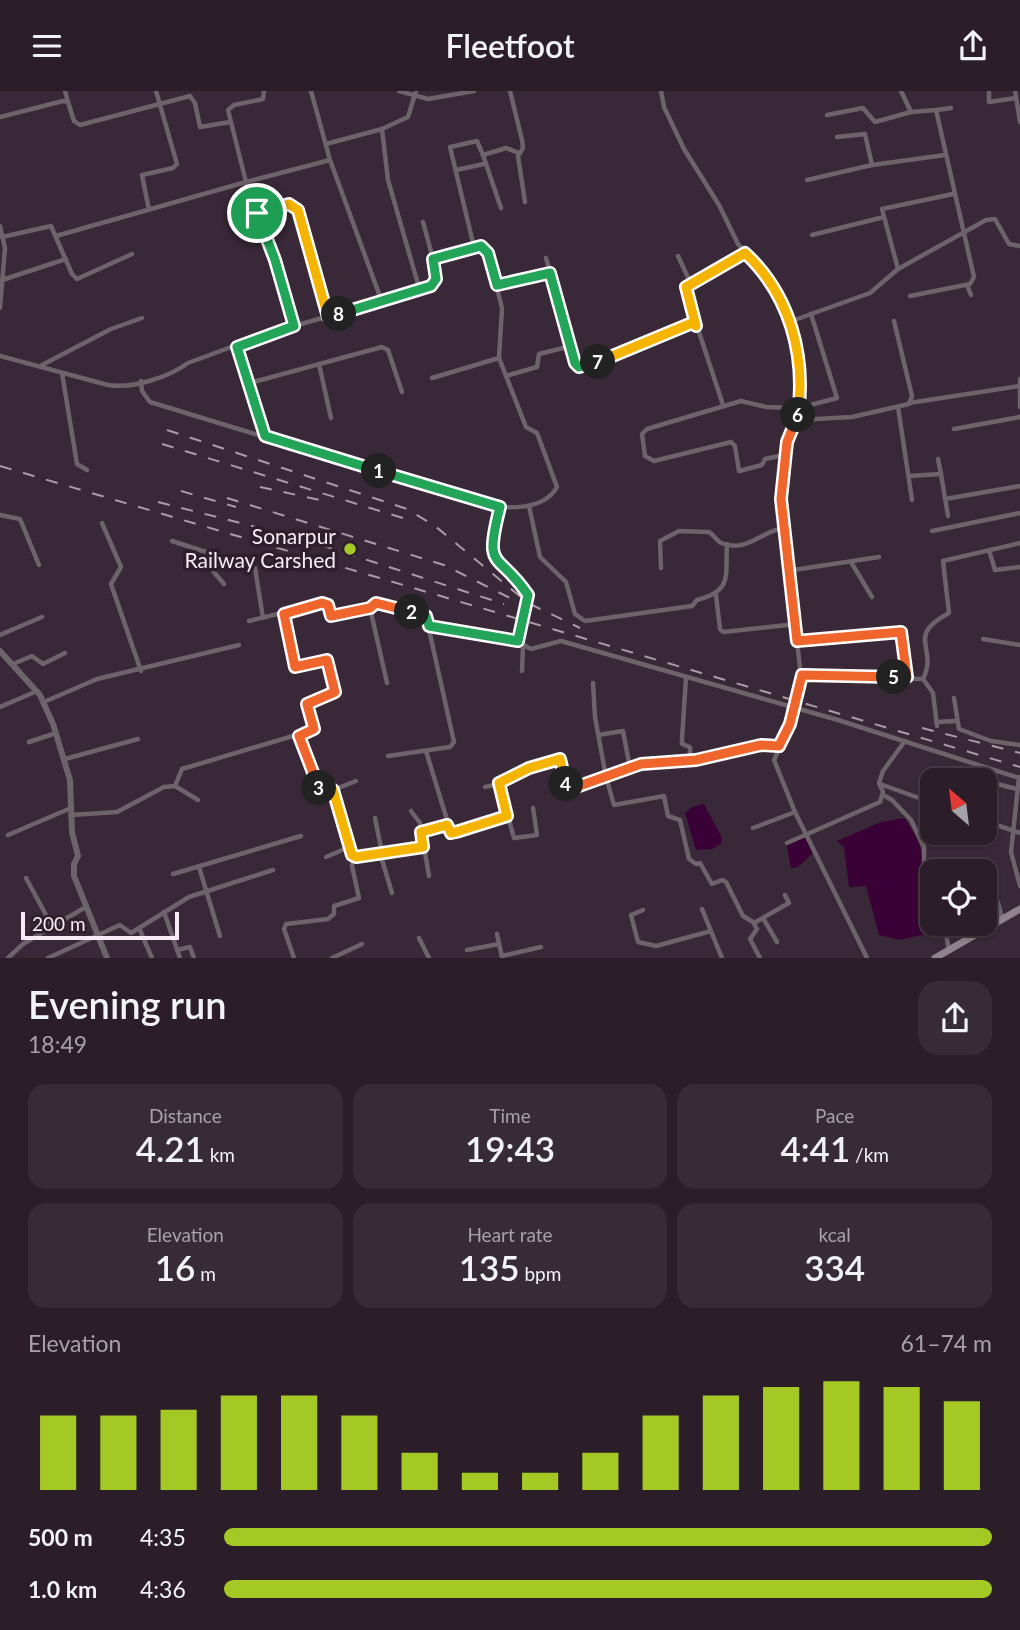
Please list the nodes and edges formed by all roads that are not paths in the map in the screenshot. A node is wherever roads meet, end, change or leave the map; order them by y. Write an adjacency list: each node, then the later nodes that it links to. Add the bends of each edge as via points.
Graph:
1 (65, 91): 16 (street)
2 (156, 91): 17 (street)
3 (264, 91): 23 (street, via 263,99 230,107)
4 (312, 91): 27 (street)
5 (399, 91): 14 (street)
6 (416, 91): 14 (street)
7 (474, 91): 13 (street)
8 (510, 91): 28 (street, via 522,140)
9 (661, 91): 51 (street, via 684,149)
10 (901, 91): 20 (street)
11 (989, 91): 15 (street, via 989,102)
12 (1015, 91): 15 (street)
13 (453, 93): 14 (street)
14 (414, 97): 25 (street, via 408,117)
15 (1016, 98): 24 (street)
16 (68, 102): 17 (street, via 80,125); 22 (street)
17 (160, 103): 23 (street, via 190,96 200,127); 40 (street, via 177,164 142,175)
18 (951, 108): 19 (street)
19 (936, 110): 20 (street); 30 (street)
20 (911, 112): 21 (street, via 875,122 863,108)
21 (827, 115)
22 (0, 117)
23 (230, 122): 36 (street)
24 (1020, 122)
25 (382, 129): 27 (street); 63 (street, via 388,180)
26 (837, 137): 33 (street, via 865,134)
27 (326, 144): 31 (street)
28 (519, 153): 29 (street, via 506,148); 38 (street)
29 (483, 155): 32 (street); 34 (street, via 477,141 450,147)
30 (945, 155): 33 (street); 37 (street)
31 (330, 160): 36 (street); 67 (street)
32 (484, 164): 34 (street); 39 (street)
33 (872, 165): 35 (street)
34 (456, 170): 50 (street)
35 (807, 180)
36 (246, 182): 40 (street); 41 (street)
37 (953, 194): 42 (street, via 882,209); 45 (street)
38 (525, 202)
39 (501, 208)
40 (149, 210): 47 (street)
41 (257, 213): 70 (street, via 289,204 298,210); 74 (street)
42 (884, 217): 46 (street); 57 (street)
43 (423, 222): 56 (street)
44 (0, 226): 48 (street)
45 (962, 233): 49 (street, via 995,219 1009,244); 57 (street); 62 (street, via 974,277)
46 (812, 235)
47 (56, 236): 48 (street, via 48,225); 55 (street)
48 (2, 237): 59 (street)
49 (1020, 246)
50 (474, 247): 56 (street); 61 (street, via 486,250)
51 (745, 253): 60 (street); 73 (street, via 767,278)
52 (132, 254): 55 (street, via 77,279)
53 (678, 256): 60 (street)
54 (546, 258): 58 (street)
55 (66, 259): 59 (street)
56 (433, 259): 63 (street, via 435,283)
57 (898, 269): 69 (street, via 870,293)
58 (550, 273): 61 (street); 76 (street)
59 (2, 281): 66 (street)
60 (691, 284): 75 (street, via 686,287)
61 (497, 285): 79 (street, via 502,320)
62 (967, 285): 64 (street); 65 (street)
63 (420, 291): 67 (street)
64 (971, 295)
65 (911, 296)
66 (0, 303): 68 (street)
67 (383, 303): 70 (street)
68 (0, 308)
69 (811, 314): 73 (street); 94 (street, via 838,396)
70 (328, 317): 74 (street)
71 (142, 318): 81 (street)
72 (894, 321): 90 (street, via 912,396)
73 (789, 322): 94 (street, via 800,354)
74 (294, 326): 77 (street)
75 (696, 326): 76 (street, via 692,323 583,367 577,366); 91 (street)
76 (571, 346): 83 (street, via 539,354 537,367)
77 (237, 347): 86 (street); 87 (street)
78 (0, 356): 81 (street)
79 (499, 358): 83 (street); 84 (street)
80 (319, 364): 87 (street); 89 (street, via 386,348); 95 (street)
81 (41, 365): 82 (street)
82 (62, 373): 86 (street, via 113,386); 102 (street, via 77,464)
83 (506, 376): 108 (street, via 526,427 537,433 557,483 551,495)
84 (432, 378)
85 (1020, 379): 88 (street)
86 (141, 381): 99 (street, via 150,402)
87 (250, 383): 99 (street)
88 (1020, 386): 90 (street); 93 (street)
89 (402, 393)
90 (909, 404): 92 (street)
91 (723, 405): 94 (street, via 745,401); 100 (street, via 644,430 645,456 664,460 733,442 739,471)
92 (898, 407): 97 (street, via 852,417); 104 (street)
93 (1020, 407)
94 (799, 408): 97 (street)
95 (331, 418)
96 (1020, 418): 98 (street)
97 (798, 420): 100 (street)
98 (954, 429)
99 (265, 436): 109 (street)
100 (784, 455): 114 (street)
101 (938, 459): 103 (street)
102 (87, 470)
103 (940, 474): 104 (street); 106 (street)
104 (909, 476): 107 (street)
105 (1020, 487): 106 (street)
106 (945, 499): 112 (street)
107 (912, 501)
108 (529, 506): 109 (street); 128 (street, via 540,557 566,582 579,618 594,621 692,606)
109 (500, 507): 140 (street, via 491,542 493,553 528,595)
110 (1020, 513): 115 (street)
111 (0, 515): 123 (street, via 20,519)
112 (948, 516)
113 (102, 523): 146 (street, via 121,567 111,584)
114 (783, 528): 118 (street, via 766,531 754,543); 126 (street)
115 (932, 531)
116 (172, 541): 120 (street)
117 (1020, 543): 119 (street)
118 (727, 544): 125 (street, via 709,532 670,533 660,541); 128 (street, via 725,584)
119 (989, 550): 124 (street, via 995,570); 151 (street, via 943,561 949,613 929,623 924,636 928,670)
120 (211, 554): 127 (street, via 213,571); 133 (street, via 255,568)
121 (879, 557): 122 (street)
122 (851, 562): 126 (street); 129 (street)
123 (39, 565)
124 (1020, 567)
125 (661, 568)
126 (787, 571): 135 (street)
127 (224, 585)
128 (716, 594): 135 (street, via 723,632)
129 (873, 597)
130 (370, 608): 131 (street, via 331,616 328,605 322,603); 136 (street, via 376,603 426,616); 152 (street)
131 (284, 614): 133 (street); 162 (street, via 295,667 327,660 335,692 307,704 314,729)
132 (42, 617): 137 (street)
133 (263, 618): 134 (street)
134 (248, 621)
135 (797, 624): 139 (street)
136 (429, 626): 140 (street); 168 (street, via 454,742 450,747)
137 (0, 635)
138 (983, 639): 142 (street)
139 (797, 641): 148 (street); 149 (street, via 901,632)
140 (520, 642): 147 (street); 150 (street, via 538,649 561,642)
141 (239, 645): 146 (street)
142 (1020, 645)
143 (0, 651): 145 (street)
144 (65, 653): 145 (street, via 43,664 32,656)
145 (13, 664): 154 (street)
146 (141, 671): 156 (street, via 97,679)
147 (522, 671)
148 (802, 675): 149 (street); 158 (street)
149 (907, 677): 151 (street)
150 (686, 678): 158 (street); 171 (street, via 682,744 690,747)
151 (923, 679): 159 (street, via 933,693 937,724)
152 (387, 683)
153 (593, 683): 161 (street)
154 (37, 691): 156 (street); 157 (street)
155 (954, 698): 159 (street)
156 (44, 702): 160 (street)
157 (0, 707)
158 (793, 708): 164 (street); 167 (street)
159 (957, 721): 166 (street, via 964,732)
160 (56, 733): 165 (street); 170 (street)
161 (598, 735): 172 (street, via 623,731); 174 (street)
162 (299, 736): 179 (street, via 181,769); 182 (street, via 320,789)
163 (138, 739): 170 (street)
164 (905, 741): 173 (street); 177 (street)
165 (29, 742)
166 (1020, 745)
167 (779, 746): 171 (street, via 761,745); 189 (street, via 775,765)
168 (426, 751): 169 (street); 192 (street)
169 (388, 756)
170 (65, 759): 188 (street)
171 (690, 760): 172 (street)
172 (630, 768): 174 (street)
173 (1019, 776): 181 (street)
174 (606, 777): 176 (street, via 568,790 560,759); 225 (street, via 614,805 664,796 668,816 680,820 690,859 700,863 712,884 726,882 743,916)
175 (356, 781): 182 (street)
176 (499, 783): 180 (street); 190 (street)
177 (879, 783): 183 (street); 184 (street)
178 (998, 784): 181 (street)
179 (175, 786): 185 (street); 188 (street, via 164,787 117,812)
180 (485, 787)
181 (1017, 789): 195 (street)
182 (333, 790): 202 (street)
183 (883, 795): 197 (street, via 880,802); 207 (street, via 911,820 924,847)
184 (920, 798)
185 (198, 800)
186 (533, 808): 190 (street, via 537,835 514,838)
187 (411, 811): 196 (street)
188 (71, 812): 199 (street); 218 (street, via 78,856 73,872)
189 (795, 812): 194 (street); 197 (street)
190 (507, 816): 192 (street, via 451,833)
191 (375, 818): 204 (street)
192 (447, 825): 196 (street)
193 (998, 826): 195 (street)
194 (753, 828)
195 (1013, 831): 198 (street); 213 (street, via 1011,852)
196 (421, 832): 203 (street)
197 (806, 832): 201 (street); 253 (street)
198 (1020, 833)
199 (8, 835)
200 (301, 836): 208 (street)
201 (787, 843)
202 (349, 847): 205 (street); 206 (street)
203 (423, 847): 204 (street); 211 (street)
204 (381, 853): 206 (street); 215 (street)
205 (326, 857)
206 (353, 857): 248 (street, via 359,898 334,906 328,919 286,924)
207 (924, 859)
208 (199, 867): 210 (street); 214 (street)
209 (273, 870): 214 (street)
210 (173, 874)
211 (429, 876)
212 (26, 878): 226 (street)
213 (1020, 886)
214 (206, 892): 222 (street); 230 (street)
215 (392, 893)
216 (785, 895): 224 (street, via 789,904)
217 (997, 900): 223 (street)
218 (84, 908): 226 (street); 232 (street)
219 (702, 909): 228 (street)
220 (1020, 909): 223 (main road)
221 (643, 910): 228 (street, via 631,915 639,942 656,946)
222 (164, 912): 227 (street); 238 (street)
223 (1002, 917): 240 (main road)
224 (763, 918): 225 (street); 234 (street)
225 (754, 923): 252 (street, via 757,929 750,939)
226 (52, 926): 242 (street)
227 (139, 928): 232 (street, via 129,933 120,925); 245 (street)
228 (711, 931): 251 (street)
229 (497, 934): 236 (street)
230 (220, 936)
231 (946, 936): 240 (street)
232 (97, 937): 243 (street); 244 (street)
233 (419, 938): 250 (street)
234 (777, 941)
235 (362, 944): 249 (street)
236 (499, 944): 239 (street); 241 (street)
237 (541, 947): 241 (street)
238 (177, 950): 246 (street); 247 (street, via 190,947)
239 (467, 950)
240 (948, 950): 254 (main road)
241 (502, 957)
242 (8, 958)
243 (48, 958)
244 (107, 958)
245 (152, 958)
246 (180, 958)
247 (194, 958)
248 (294, 958)
249 (332, 958)
250 (429, 958)
251 (722, 958)
252 (760, 958)
253 (867, 958)
254 (935, 958)

